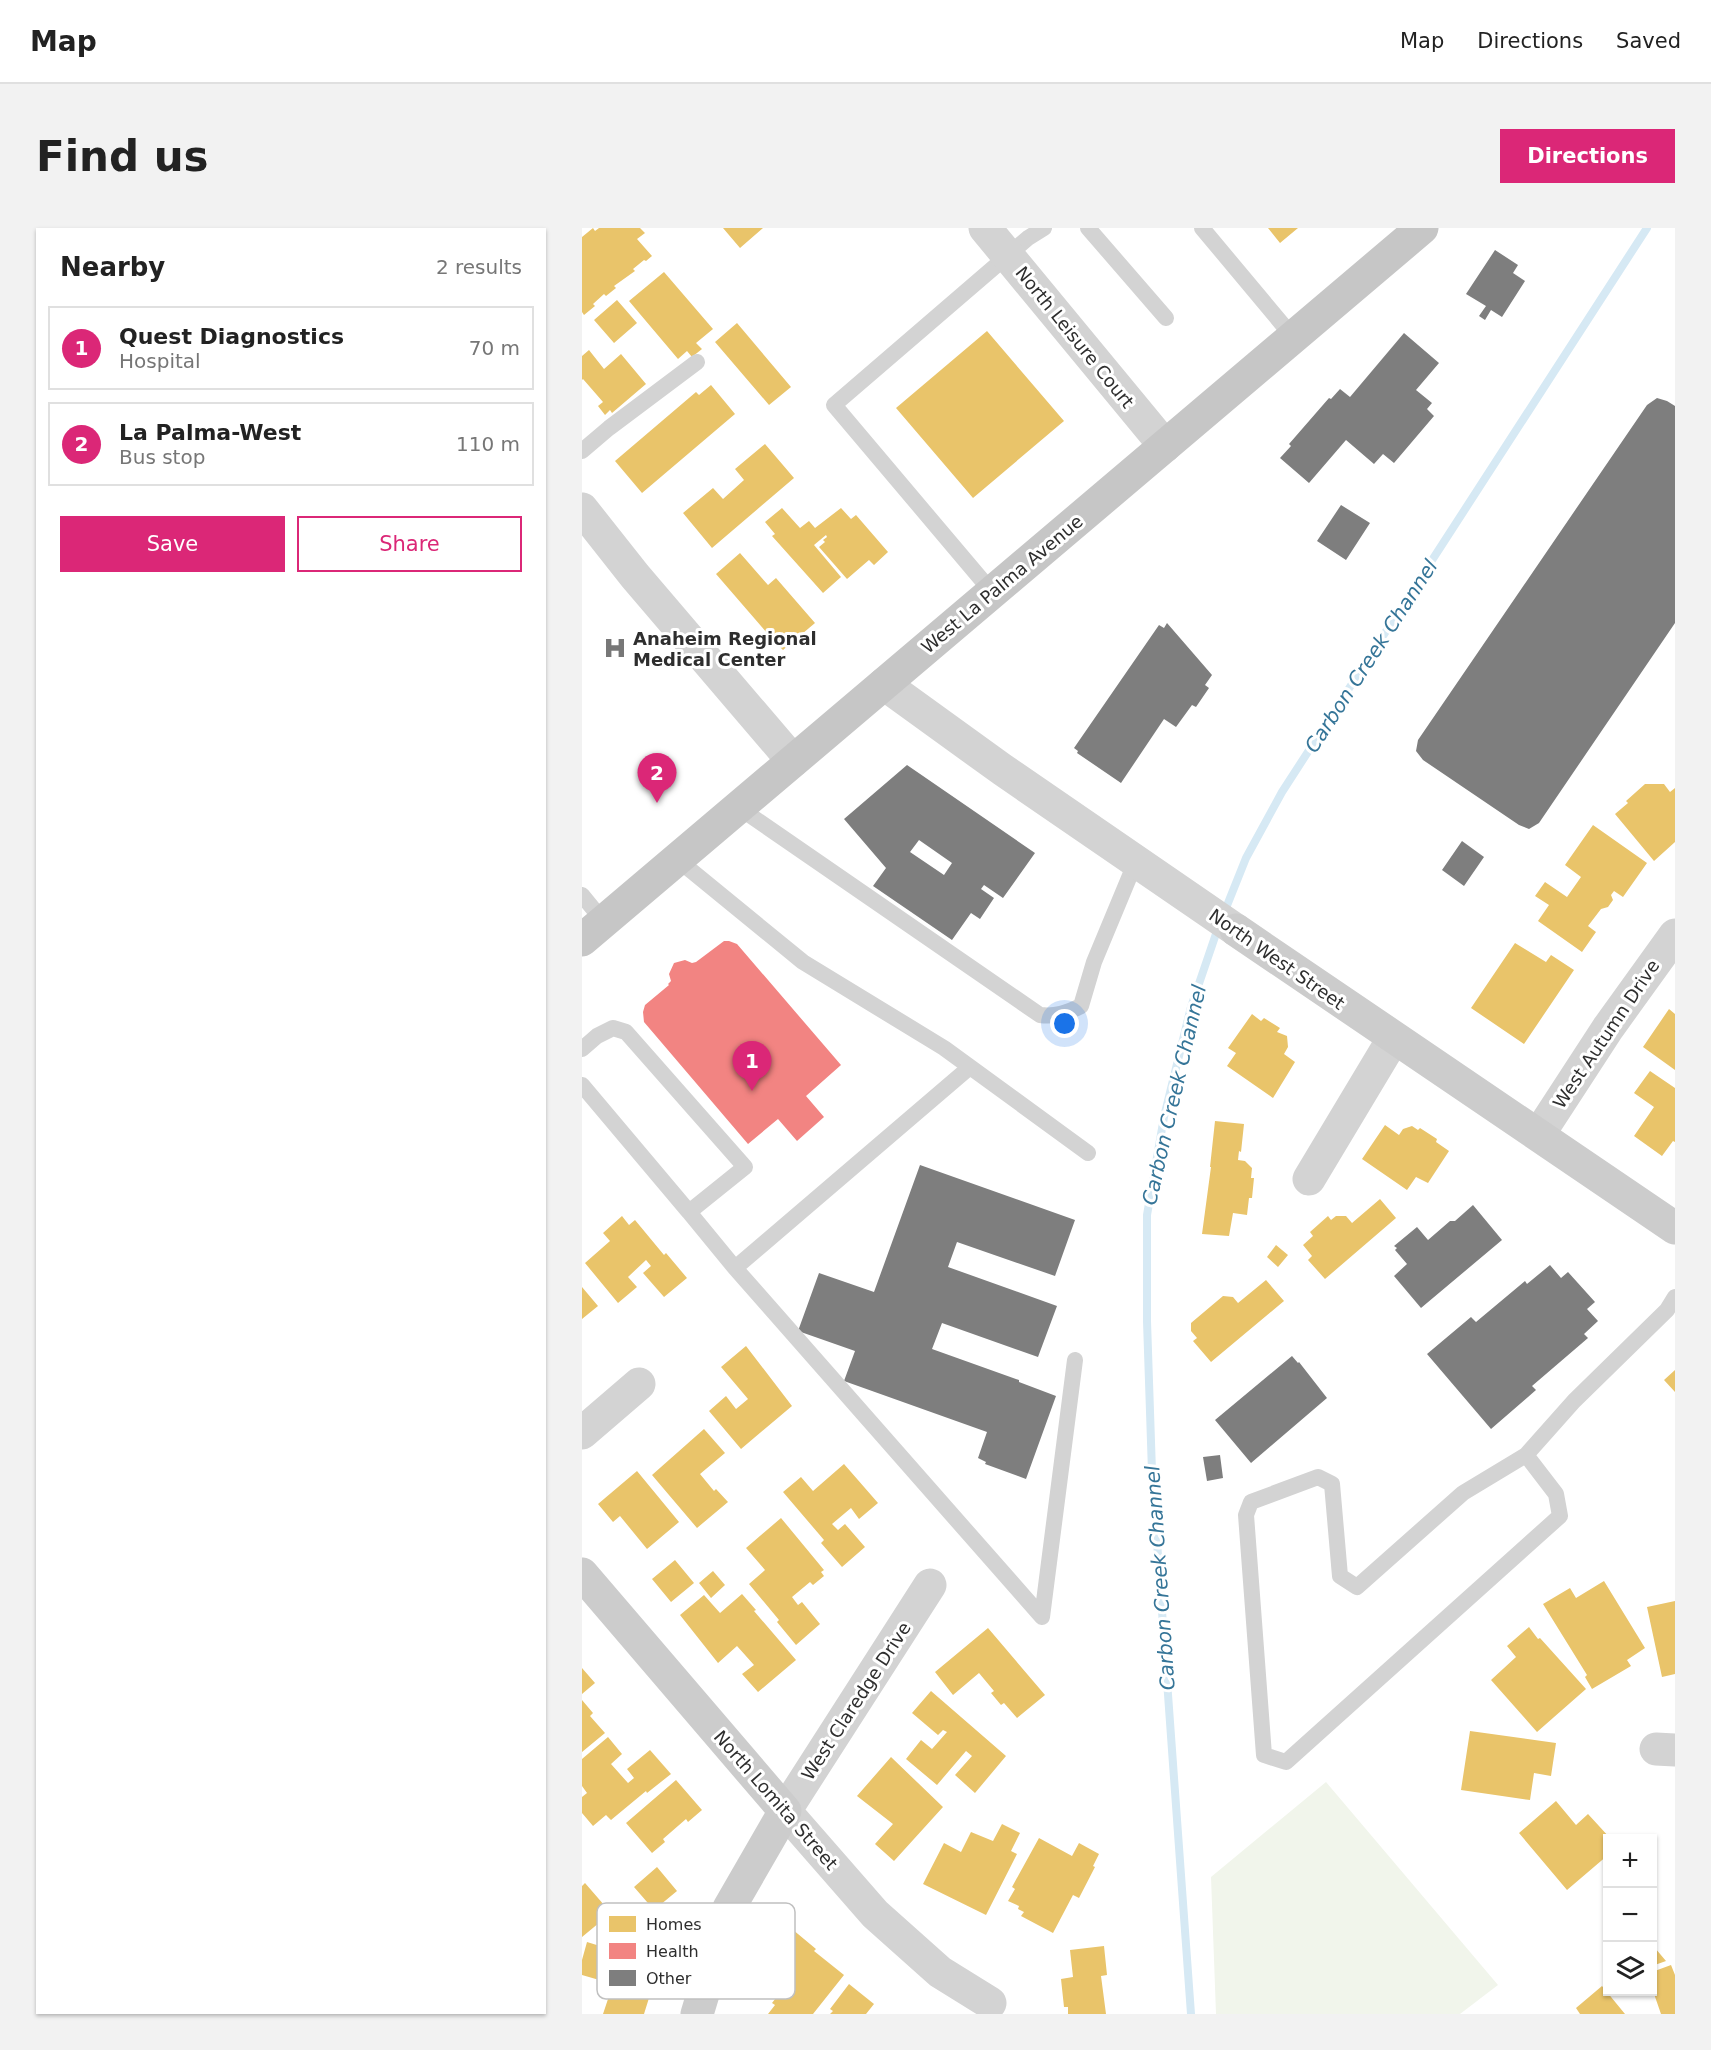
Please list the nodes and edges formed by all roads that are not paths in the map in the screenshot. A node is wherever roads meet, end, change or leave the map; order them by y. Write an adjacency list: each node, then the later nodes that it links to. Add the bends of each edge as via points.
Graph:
1 (986, 228): 6 (street, North Leisure Court)
2 (1044, 228): 6 (lane)
3 (1088, 228): 7 (lane)
4 (1202, 228): 8 (lane)
5 (1422, 228): 8 (main road, West La Palma Avenue)
6 (1008, 255): 10 (street, North Leisure Court); 13 (lane, via 834,405)
7 (1166, 318)
8 (1293, 337): 10 (main road, West La Palma Avenue)
9 (698, 362): 11 (lane)
10 (1165, 446): 13 (main road, West La Palma Avenue)
11 (582, 451)
12 (582, 509): 15 (street)
13 (992, 592): 14 (main road, West La Palma Avenue)
14 (884, 684): 15 (main road, West La Palma Avenue); 18 (street, North West Street)
15 (793, 761): 16 (main road, West La Palma Avenue)
16 (738, 807): 17 (main road, West La Palma Avenue); 18 (lane, via 1040,1015 1060,1015 1081,1006 1094,962)
17 (677, 859): 20 (main road, West La Palma Avenue); 24 (lane, via 803,962)
18 (1136, 861): 22 (street, North West Street)
19 (582, 896): 20 (lane)
20 (593, 931)
21 (1675, 935): 26 (street, West Autumn Drive)
22 (1393, 1039): 26 (street, North West Street); 28 (street)
23 (582, 1049): 29 (lane, via 613,1028 626,1032 745,1167)
24 (970, 1067): 27 (lane); 31 (lane)
25 (582, 1085): 29 (lane)
26 (1539, 1134): 30 (street, North West Street)
27 (1088, 1153)
28 (1310, 1179)
29 (689, 1212): 31 (lane)
30 (1675, 1228)
31 (735, 1268): 33 (lane, via 1042,1617)
32 (1675, 1297): 36 (lane, via 1667,1310 1574,1401)
33 (1075, 1360)
34 (639, 1384): 35 (street)
35 (582, 1433)
36 (1526, 1455): 36 (lane, via 1463,1494 1357,1587 1340,1576 1332,1484 1318,1477 1251,1502 1246,1515 1264,1755 1286,1762 1560,1516 1556,1494)
37 (582, 1574): 39 (street, North Lomita Street)
38 (930, 1585): 39 (street, West Claredge Drive)
39 (785, 1811): 40 (street, West Claredge Drive); 42 (street, North Lomita Street, via 875,1914 940,1972)
40 (732, 1903)
41 (702, 1999): 43 (street, West Claredge Drive)
42 (990, 2003)
43 (698, 2014)

